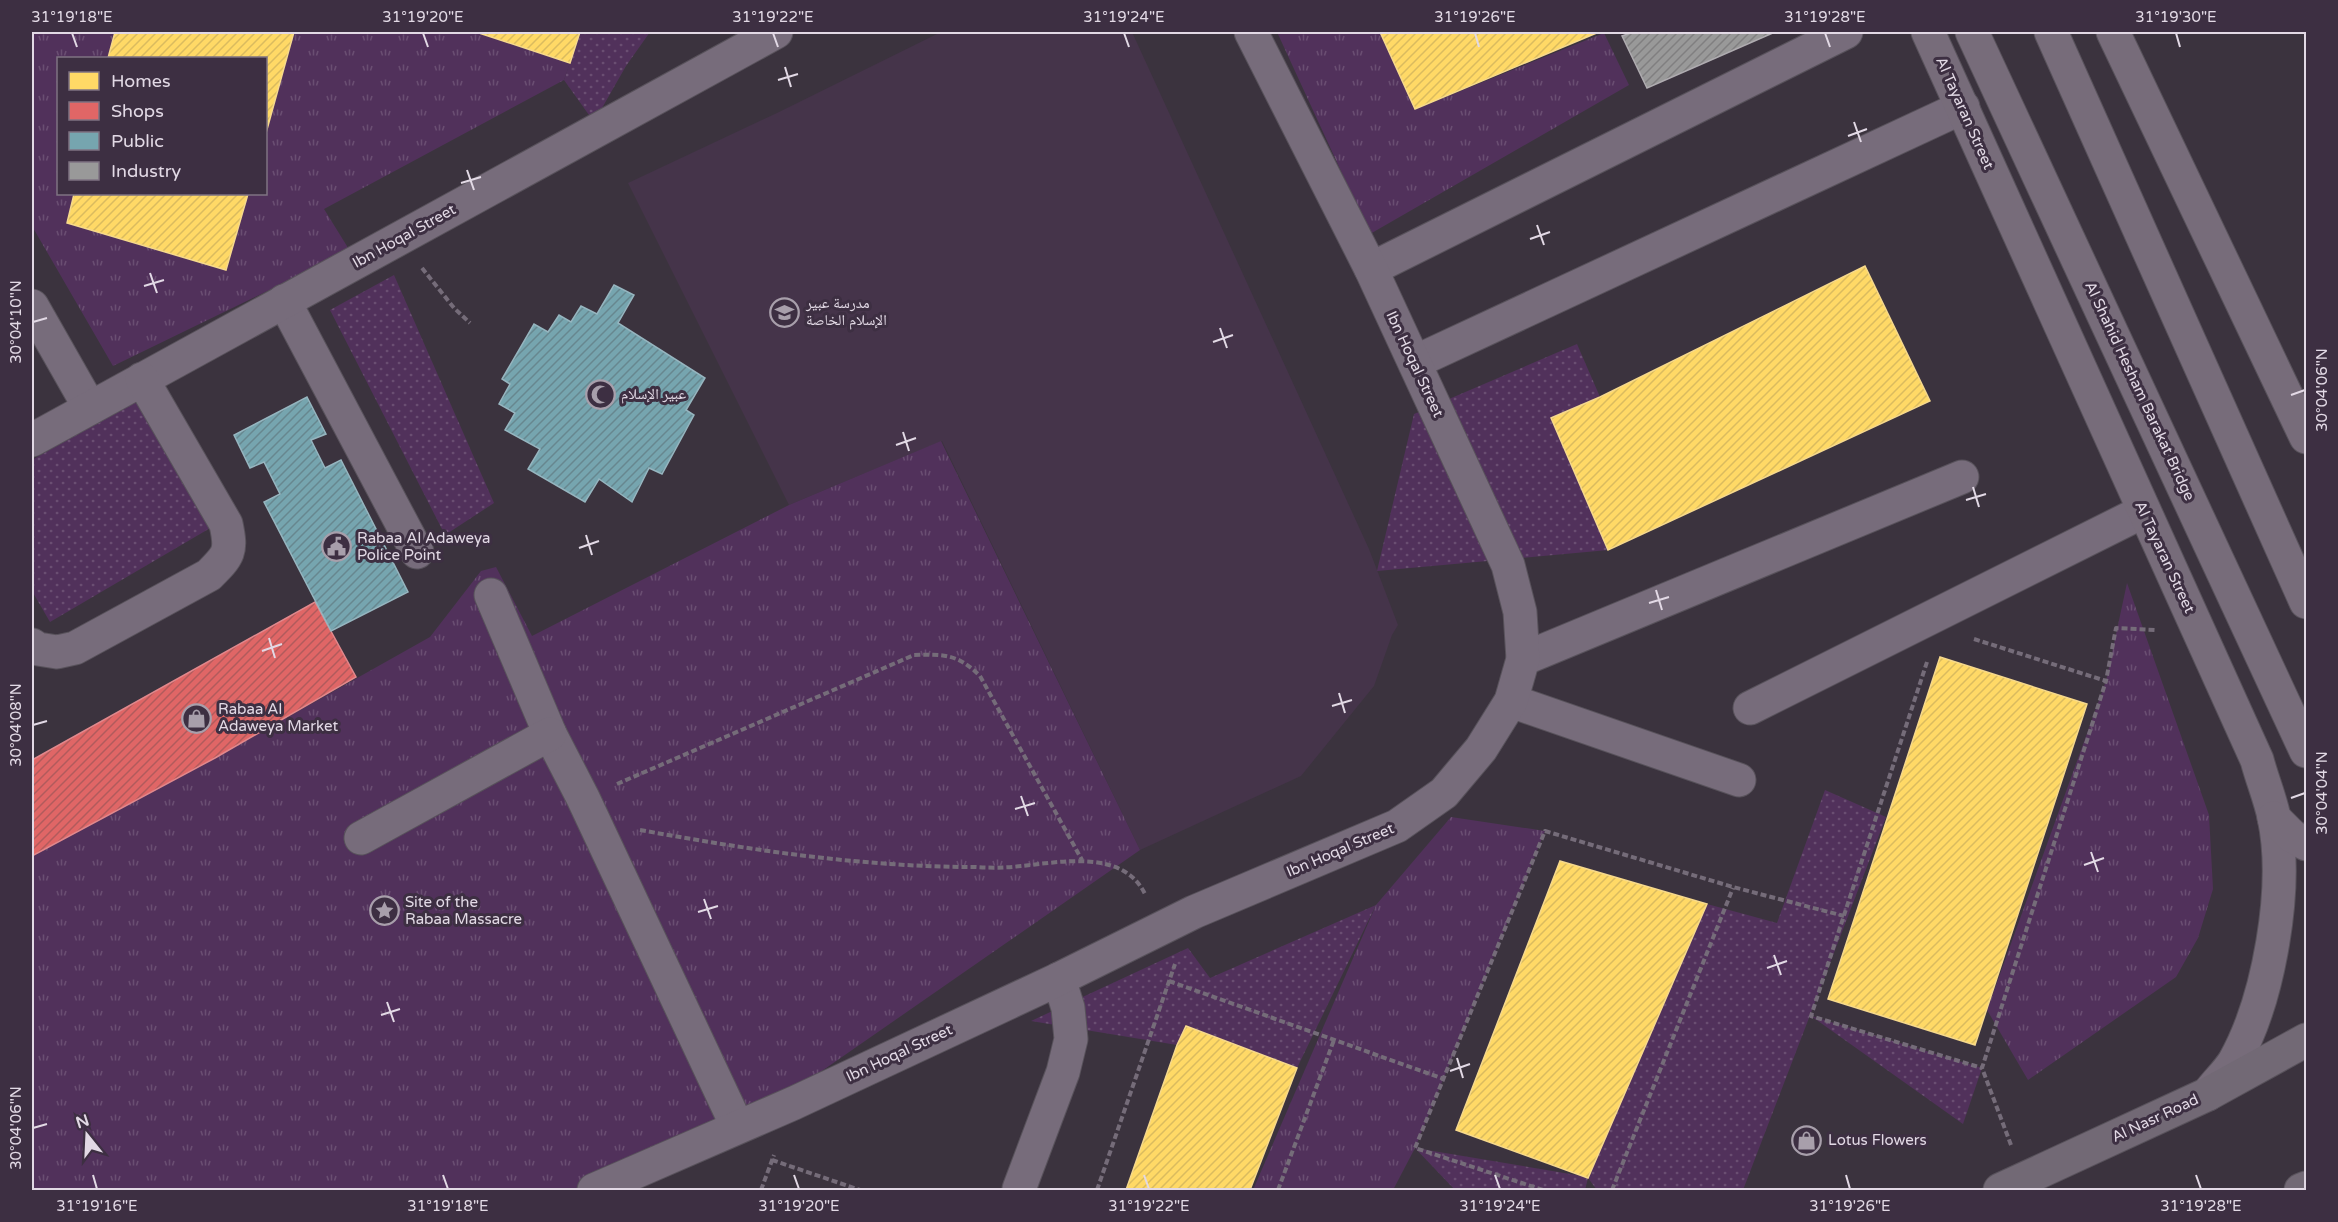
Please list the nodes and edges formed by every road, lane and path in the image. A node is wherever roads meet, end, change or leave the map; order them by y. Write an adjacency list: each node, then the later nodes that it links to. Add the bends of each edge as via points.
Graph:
1 (776, 32): 9 (street, Ibn Hoqal Street)
2 (1251, 32): 10 (street, Ibn Hoqal Street)
3 (1846, 32): 10 (street)
4 (1928, 32): 8 (main road, Al Tayaran Street)
5 (1972, 32): 33 (main road, Al Shahid Hesham Barakat Bridge)
6 (2051, 32): 23 (main road)
7 (2113, 32): 17 (main road)
8 (1963, 107): 14 (street); 20 (main road, Al Tayaran Street)
9 (403, 236): 11 (street, Ibn Hoqal Street); 13 (path, via 423,270)
10 (1371, 269): 14 (street, Ibn Hoqal Street)
11 (284, 301): 15 (street, Ibn Hoqal Street); 21 (street)
12 (32, 306): 16 (street)
13 (470, 323)
14 (1415, 362): 27 (street, Ibn Hoqal Street, via 1508,565 1520,612)
15 (142, 379): 16 (street, Ibn Hoqal Street); 26 (street, via 226,524 230,546 209,575 96,638 57,652 38,650)
16 (90, 408): 18 (street, Ibn Hoqal Street)
17 (2307, 437)
18 (32, 439)
19 (1962, 477): 27 (street)
20 (2144, 511): 24 (main road, Al Tayaran Street); 31 (street)
21 (417, 552)
22 (491, 595): 32 (street)
23 (2307, 602)
24 (2199, 632): 29 (path, via 2116,628); 36 (main road, Al Tayaran Street, via 2257,760)
25 (1972, 638): 29 (path)
26 (32, 645)
27 (1523, 659): 30 (street, Ibn Hoqal Street)
28 (1928, 661): 42 (path)
29 (2106, 681): 48 (path)
30 (1511, 701): 34 (street); 41 (street, Ibn Hoqal Street, via 1481,749 1444,792 1397,826)
31 (1749, 708)
32 (550, 734): 35 (street); 37 (street)
33 (2307, 752)
34 (1739, 780)
35 (589, 810): 39 (path, via 781,854 912,867 1006,868); 39 (path, via 914,655 945,654 967,663 980,676); 51 (street)
36 (2274, 818): 38 (main road); 50 (main road, Al Tayaran Street, via 2278,902 2264,985 2233,1063)
37 (361, 838)
38 (2307, 844)
39 (1082, 860): 43 (path, via 1111,865 1138,880)
40 (1733, 887): 42 (path); 49 (path, via 1545,831); 61 (path)
41 (1194, 912): 43 (street, Ibn Hoqal Street); 45 (path)
42 (1844, 916): 48 (path, via 1811,1017)
43 (1162, 929): 44 (street, Ibn Hoqal Street)
44 (1059, 979): 51 (street, Ibn Hoqal Street); 55 (street, via 1068,1008 1071,1039 1063,1072)
45 (1169, 981): 46 (path); 58 (path)
46 (1334, 1040): 49 (path); 59 (path)
47 (2306, 1040): 50 (highway, Al Nasr Road)
48 (1982, 1068): 53 (path)
49 (1444, 1078): 60 (path, via 1415,1148)
50 (2208, 1094): 53 (highway, Al Nasr Road)
51 (737, 1126): 56 (street, Ibn Hoqal Street)
52 (772, 1160): 57 (path)
53 (2012, 1185)
54 (2307, 1188): 62 (highway)
55 (1019, 1189)
56 (594, 1191)
57 (860, 1191)
58 (1097, 1191)
59 (1278, 1191)
60 (1543, 1191)
61 (1612, 1191)
62 (2301, 1191)

